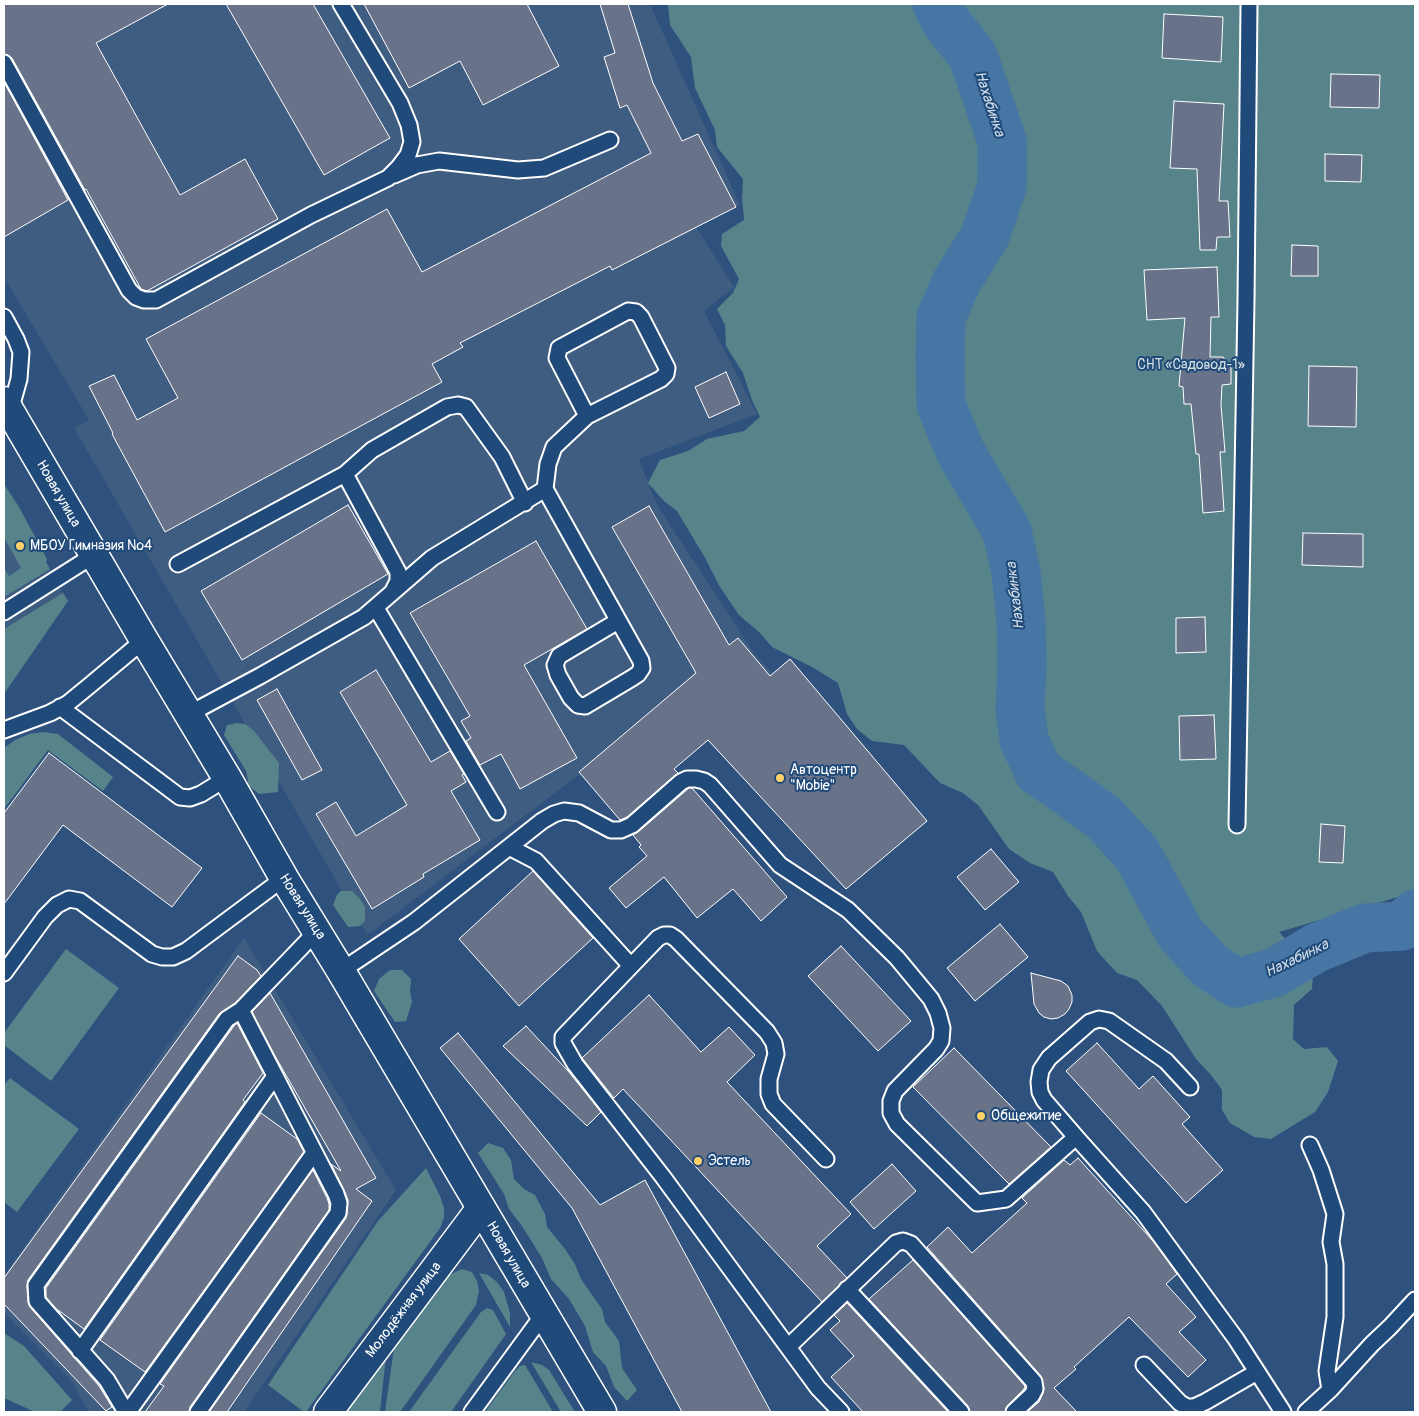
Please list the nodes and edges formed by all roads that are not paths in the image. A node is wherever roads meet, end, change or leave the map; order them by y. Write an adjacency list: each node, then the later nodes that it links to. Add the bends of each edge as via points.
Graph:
1 (341, 4): 5 (lane, via 410,125 412,142 408,155)
2 (1249, 4): 24 (lane)
3 (4, 63): 5 (lane, via 129,290 144,300 156,300)
4 (610, 140): 5 (lane, via 544,168 518,170 439,161 417,165)
5 (388, 178)
6 (4, 317): 7 (lane, via 21,352 19,380)
7 (7, 406): 12 (street, Новая улица)
8 (587, 416): 8 (lane, via 557,358 558,348 628,311 636,312 667,368 666,374); 10 (lane, via 554,447)
9 (344, 474): 11 (lane, via 372,450 447,407 458,405 466,407 502,458); 13 (lane); 14 (lane, via 398,572 398,581)
10 (545, 490): 11 (lane); 17 (lane)
11 (525, 503): 14 (lane, via 432,558)
12 (94, 555): 16 (lane); 18 (street, Новая улица)
13 (178, 564)
14 (391, 594): 15 (lane)
15 (376, 608): 20 (lane); 23 (lane)
16 (4, 612)
17 (618, 621): 17 (lane, via 642,668 638,674 585,706 578,705 558,675 555,665 559,656)
18 (144, 640): 19 (lane); 20 (street, Новая улица)
19 (60, 707): 21 (lane); 22 (lane, via 180,797 201,794)
20 (189, 714): 22 (street, Новая улица)
21 (4, 730)
22 (227, 778): 26 (street, Новая улица)
23 (497, 812)
24 (1237, 825)
25 (508, 847): 28 (lane, via 536,861); 29 (lane, via 414,922); 34 (lane, via 542,821 564,811 579,813 611,830 621,830 632,825 681,782 687,779 704,781 780,865 848,910 897,958 931,999 942,1028 941,1041 895,1091 891,1113 897,1124 977,1203 1006,1199)
26 (284, 878): 27 (street, Новая улица); 30 (lane, via 186,951 173,957 152,954 80,902 68,899 45,917)
27 (317, 931): 29 (street, Новая улица); 31 (lane)
28 (631, 966): 37 (lane, via 658,938 670,935 676,939 774,1043 776,1054 768,1079 769,1094 774,1104); 42 (lane, via 563,1037 563,1043 575,1064)
29 (341, 971): 38 (street, Новая улица)
30 (4, 973)
31 (241, 1010): 32 (lane); 43 (lane, via 227,1019 36,1284 37,1301)
32 (275, 1076): 36 (lane); 43 (lane)
33 (1190, 1088): 34 (lane, via 1166,1061 1109,1021 1099,1019 1090,1022 1049,1058 1041,1070 1039,1082 1044,1100)
34 (1076, 1137): 45 (lane, via 1143,1212)
35 (1310, 1145): 46 (lane, via 1335,1214 1331,1242 1335,1264 1335,1316 1327,1371)
36 (314, 1153): 47 (lane); 48 (lane, via 336,1194 338,1212)
37 (826, 1159)
38 (481, 1208): 41 (street, Новая улица); 49 (street, Молодёжная улица)
39 (847, 1289): 42 (lane); 53 (lane); 54 (lane, via 896,1243 910,1244 1034,1382 1032,1395)
40 (1415, 1300): 46 (lane)
41 (543, 1315): 50 (lane); 51 (street, Новая улица)
42 (788, 1347): 52 (lane, via 818,1388)
43 (80, 1351): 47 (lane, via 107,1380)
44 (1144, 1365): 45 (lane, via 1187,1407 1205,1402)
45 (1257, 1372): 55 (lane)
46 (1330, 1390): 56 (lane)
47 (127, 1412)
48 (198, 1412)
49 (328, 1412)
50 (472, 1412)
51 (602, 1412)
52 (841, 1412)
53 (961, 1412)
54 (1014, 1412)
55 (1283, 1412)
56 (1306, 1412)

